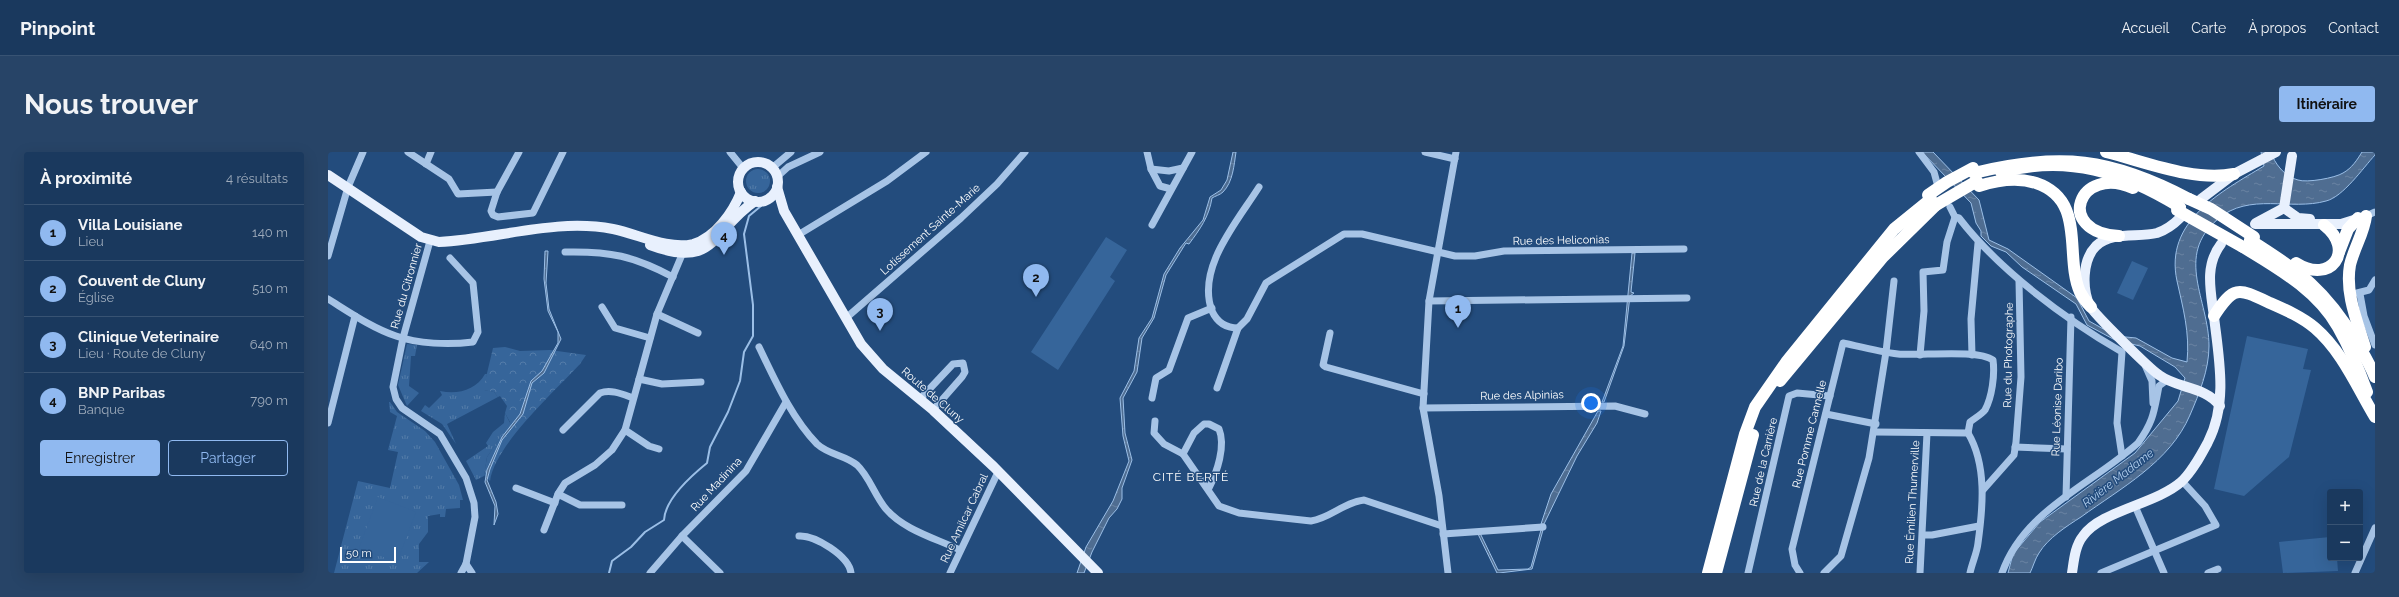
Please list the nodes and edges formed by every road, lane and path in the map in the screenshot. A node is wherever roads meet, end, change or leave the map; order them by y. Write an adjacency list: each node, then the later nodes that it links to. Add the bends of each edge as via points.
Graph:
1 (363, 152): 31 (street)
2 (408, 152): 22 (street)
3 (431, 152): 22 (street)
4 (519, 152): 34 (street)
5 (563, 152): 34 (street, via 533,213 498,217 493,215 491,211)
6 (730, 152): 23 (street)
7 (791, 152): 28 (street)
8 (801, 152): 20 (street)
9 (820, 152): 20 (street)
10 (926, 152): 45 (street, via 887,181)
11 (1026, 152): 73 (street, Lotissement Sainte-Marie, via 961,218)
12 (1147, 152): 25 (street)
13 (1192, 152): 24 (street)
14 (1426, 152): 21 (street)
15 (1919, 152): 30 (street, via 1934,172)
16 (2106, 152): 26 (highway, via 2193,175 2219,177)
17 (2015, 153): 29 (highway)
18 (2276, 153): 19 (main road, via 2284,160); 26 (main road)
19 (2292, 154): 38 (main road)
20 (812, 156): 28 (street)
21 (1456, 156): 55 (street)
22 (426, 164): 34 (street, via 449,179 458,194 482,195)
23 (743, 168): 28 (main road, via 759,162); 35 (main road, via 738,180)
24 (1183, 168): 25 (street, via 1169,171); 33 (street)
25 (1151, 169): 33 (street, via 1160,186)
26 (2234, 174): 39 (main road)
27 (328, 175): 31 (main road)
28 (775, 177): 36 (main road, via 771,196); 40 (main road, Route de Cluny)
29 (1976, 177): 37 (highway); 39 (highway, via 2003,163 2033,157 2086,158 2136,172); 66 (highway, via 1996,181 2017,179 2041,185 2054,192 2068,215 2074,240 2078,284 2083,298)
30 (1937, 183)
31 (348, 187): 47 (main road, via 421,237); 56 (street)
32 (1259, 187): 68 (street, via 1214,260 1208,284)
33 (1171, 190): 43 (street)
34 (497, 192)
35 (741, 192): 36 (main road, via 747,198); 52 (main road, via 735,206 712,232)
36 (760, 200): 40 (main road); 52 (main road, via 739,214 713,243 703,250)
37 (1937, 203): 42 (street); 149 (highway, via 1894,229 1787,361 1755,407 1745,434); 150 (highway, via 1861,283 1771,395 1760,415)
38 (2284, 206): 41 (main road, via 2291,214 2302,219); 44 (main road, via 2250,225)
39 (2185, 207): 46 (main road, via 2158,232); 46 (highway, via 2121,184 2100,184 2088,189 2080,199 2082,220 2100,234); 48 (highway, bridge); 48 (highway, bridge)
40 (784, 211): 45 (main road, Route de Cluny)
41 (2367, 215): 44 (main road, via 2344,224); 54 (highway, via 2348,229); 62 (highway, via 2350,265)
42 (1955, 217): 49 (street, via 1959,218); 82 (street, via 1947,242 1943,270 1923,272 1924,311)
43 (1152, 225)
44 (2324, 225): 54 (highway, via 2335,236)
45 (798, 235): 73 (main road, Route de Cluny)
46 (2119, 236): 66 (main road, via 2101,242 2088,258 2085,282)
47 (430, 240): 52 (main road, via 471,239 571,225 615,229 645,243); 77 (street, Rue du Citronnier)
48 (2249, 241): 54 (highway, via 2311,270 2330,267); 85 (highway, via 2290,265 2321,292 2342,317); 101 (highway, via 2299,283 2330,314 2350,352)
49 (1978, 243): 61 (street); 83 (street, via 1971,319)
50 (2221, 244): 71 (main road, via 2214,257 2210,277)
51 (1684, 249): 55 (street, Rue des Heliconias, via 1504,251 1475,256)
52 (685, 251): 58 (street)
53 (565, 252): 58 (street, via 599,251 622,256 641,261)
54 (2339, 252)
55 (1438, 253): 65 (street); 74 (street, Rue des Heliconias, via 1362,234 1344,234 1266,283 1247,319)
56 (328, 256)
57 (450, 258): 77 (street, Rue du Citronnier, via 472,283 478,332 472,342 459,344)
58 (673, 277): 69 (street)
59 (2375, 280): 62 (street, via 2369,290)
60 (1894, 281): 81 (street)
61 (2019, 281): 72 (street); 114 (street, Rue du Photographe, via 2021,377)
62 (2355, 292): 79 (street); 85 (highway, via 2354,313)
63 (1687, 298): 65 (street)
64 (328, 299): 70 (street)
65 (1429, 301): 92 (street)
66 (2091, 307): 84 (main road)
67 (602, 308): 78 (street, via 615,328)
68 (1212, 308): 74 (street, via 1219,322); 96 (street, via 1188,318 1169,370 1156,378)
69 (657, 314): 75 (street); 78 (street)
70 (355, 316): 77 (street); 106 (street)
71 (2214, 316): 86 (main road); 104 (highway, via 2229,294 2239,291 2295,314 2316,328 2333,347)
72 (2071, 317): 116 (street, Rue Léonise Daribo); 118 (street, via 2122,352 2117,423)
73 (846, 318): 95 (main road, Route de Cluny, via 874,360)
74 (1238, 328): 90 (street, Rue des Heliconias)
75 (698, 333)
76 (1330, 333): 92 (street, via 1323,365 1326,367)
77 (403, 338): 139 (street, Rue du Citronnier, via 393,387 396,399 402,408 440,434 466,478 474,503 475,517)
78 (650, 338): 87 (street)
79 (2375, 345)
80 (759, 347): 97 (street)
81 (1886, 352): 82 (street); 93 (street, Rue Pomme Cannelle, via 1843,343); 107 (street)
82 (1920, 355): 83 (street)
83 (1972, 355): 113 (street, via 1989,357 1993,360 1994,367 1985,411 1970,422)
84 (2141, 360): 88 (main road); 108 (street, via 2152,381 2153,409)
85 (2373, 372)
86 (2220, 376): 91 (main road, via 2213,390); 98 (main road)
87 (639, 379): 89 (street, via 662,384); 94 (street)
88 (2167, 380): 91 (main road); 108 (street, via 2159,386)
89 (701, 382)
90 (1217, 388)
91 (2202, 391): 98 (main road, via 2214,398)
92 (1424, 394): 99 (street)
93 (1830, 396): 103 (street, Rue Pomme Cannelle); 151 (street, Rue de la Carrière, via 1797,393 1789,396)
94 (633, 398): 109 (street, via 610,391 600,393); 110 (street)
95 (920, 398): 100 (main road, Route de Cluny); 100 (street, via 953,364 963,363 965,372 962,377)
96 (1152, 398)
97 (786, 402): 135 (street, Rue Madinina, via 746,471); 137 (street, via 817,443 827,451 858,466 885,508 900,522)
98 (2220, 406): 120 (main road, via 2208,440)
99 (1423, 408): 102 (street, Rue des Alpinias, via 1608,405); 133 (street, via 1434,462)
100 (933, 410): 119 (main road, Route de Cluny)
101 (2375, 412)
102 (1645, 414)
103 (1826, 414): 107 (street); 152 (street, Rue Pomme Cannelle, via 1792,549 1795,565)
104 (2375, 417)
105 (1155, 420): 117 (street, via 1154,433 1164,444)
106 (328, 423)
107 (1876, 424): 111 (street)
108 (2150, 426): 118 (street, via 2138,443)
109 (563, 430)
110 (625, 430): 115 (street, via 649,446); 124 (street, via 612,450 596,465 565,483)
111 (1875, 432): 112 (street); 153 (street, via 1841,556)
112 (1927, 433): 113 (street); 134 (street, Rue Émilien Thumerville)
113 (1968, 433): 123 (street, via 1974,443)
114 (2015, 447): 116 (street); 123 (street, Rue du Photographe, via 2014,455)
115 (659, 449)
116 (2067, 449): 125 (street, Rue Léonise Daribo)
117 (1183, 454): 122 (street); 122 (street, via 1198,428 1209,424 1219,429 1220,452)
118 (2122, 456): 125 (street)
119 (998, 472): 137 (street, Rue Amilcar Cabral); 141 (main road, Route de Cluny)
120 (2182, 481): 128 (main road, via 2161,495); 138 (street, via 2205,506 2216,525)
121 (516, 488): 126 (street)
122 (1208, 488): 133 (street, via 1219,506 1239,513 1311,522 1322,520 1352,501 1364,500)
123 (1983, 490): 130 (street)
124 (558, 494): 126 (street); 127 (street, via 580,504)
125 (2066, 497): 156 (street, via 2030,524 2011,551)
126 (555, 503): 132 (street)
127 (622, 505)
128 (2135, 506): 138 (street); 157 (main road, via 2100,522 2084,534 2078,545)
129 (1543, 526): 133 (street)
130 (1979, 526): 134 (street); 155 (street, via 1978,544)
131 (2375, 528): 161 (street)
132 (544, 530)
133 (1443, 530): 148 (street)
134 (1923, 535): 154 (street, Rue Émilien Thumerville)
135 (682, 536): 144 (street, Rue Madinina); 145 (street)
136 (800, 536): 146 (street, via 808,535 840,554 850,567)
137 (960, 550): 147 (street, Rue Amilcar Cabral)
138 (2155, 551): 158 (street); 159 (street)
139 (466, 564): 142 (street, Rue du Citronnier); 143 (street)
140 (2218, 569): 160 (street)
141 (1096, 571)
142 (461, 573)
143 (472, 573)
144 (650, 573)
145 (720, 573)
146 (851, 573)
147 (950, 573)
148 (1448, 573)
149 (1708, 573)
150 (1716, 573)
151 (1748, 573)
152 (1800, 573)
153 (1824, 573)
154 (1920, 573)
155 (1970, 573)
156 (2002, 573)
157 (2072, 573)
158 (2101, 573)
159 (2164, 573)
160 (2208, 573)
161 (2355, 573)

